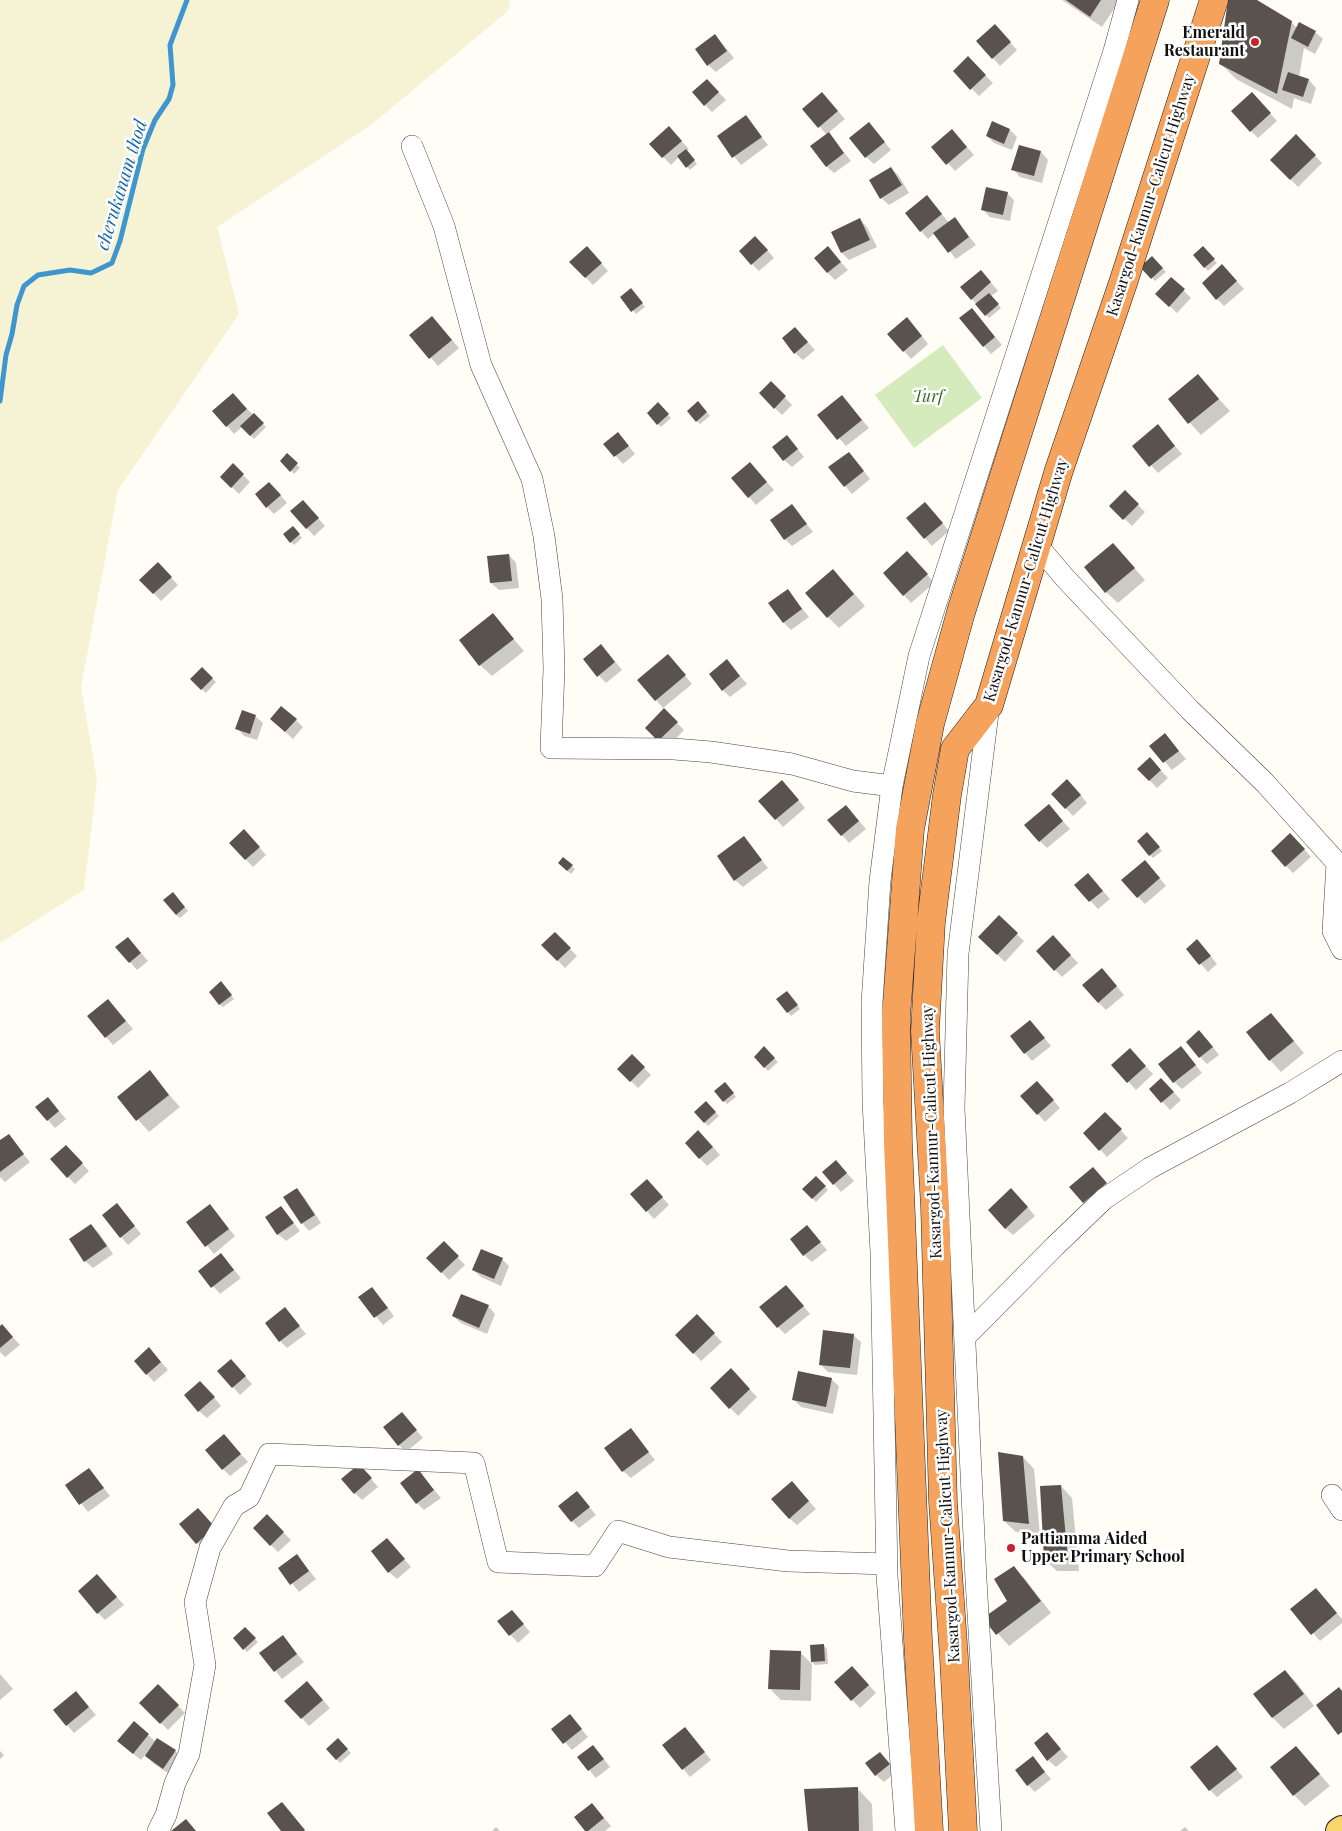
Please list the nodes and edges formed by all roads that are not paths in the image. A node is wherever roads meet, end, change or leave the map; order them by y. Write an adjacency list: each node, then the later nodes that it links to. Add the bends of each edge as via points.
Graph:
1 (1128, 0): 7 (street, via 920,656)
2 (1155, 0): 14 (highway, Kasargod-Kannur-Calicut Highway, via 961,612 930,724 910,829 896,1018 898,1142)
3 (1214, 0): 5 (highway, Kasargod-Kannur-Calicut Highway)
4 (412, 146): 7 (street, via 444,226 481,365 532,479 552,599 551,748 711,752 792,764 853,781)
5 (1036, 545): 6 (highway, Kasargod-Kannur-Calicut Highway); 8 (street, via 1184,703 1265,783 1337,863 1332,931)
6 (989, 705): 10 (street, via 958,954 954,1108); 15 (highway, Kasargod-Kannur-Calicut Highway, via 955,749 931,922 925,1031 935,1217 943,1502)
7 (892, 786): 11 (street, via 880,881 872,1003)
8 (1342, 949)
9 (1342, 1061): 10 (street, via 1290,1093 1150,1168 1104,1199)
10 (965, 1337): 16 (street)
11 (887, 1564): 12 (street, via 788,1561 669,1547 618,1531 595,1566 498,1562 474,1463 269,1454 249,1496 234,1506 210,1548 195,1602 206,1665 189,1754); 13 (street)
12 (158, 1831)
13 (906, 1831)
14 (929, 1831)
15 (964, 1831)
16 (991, 1831)

